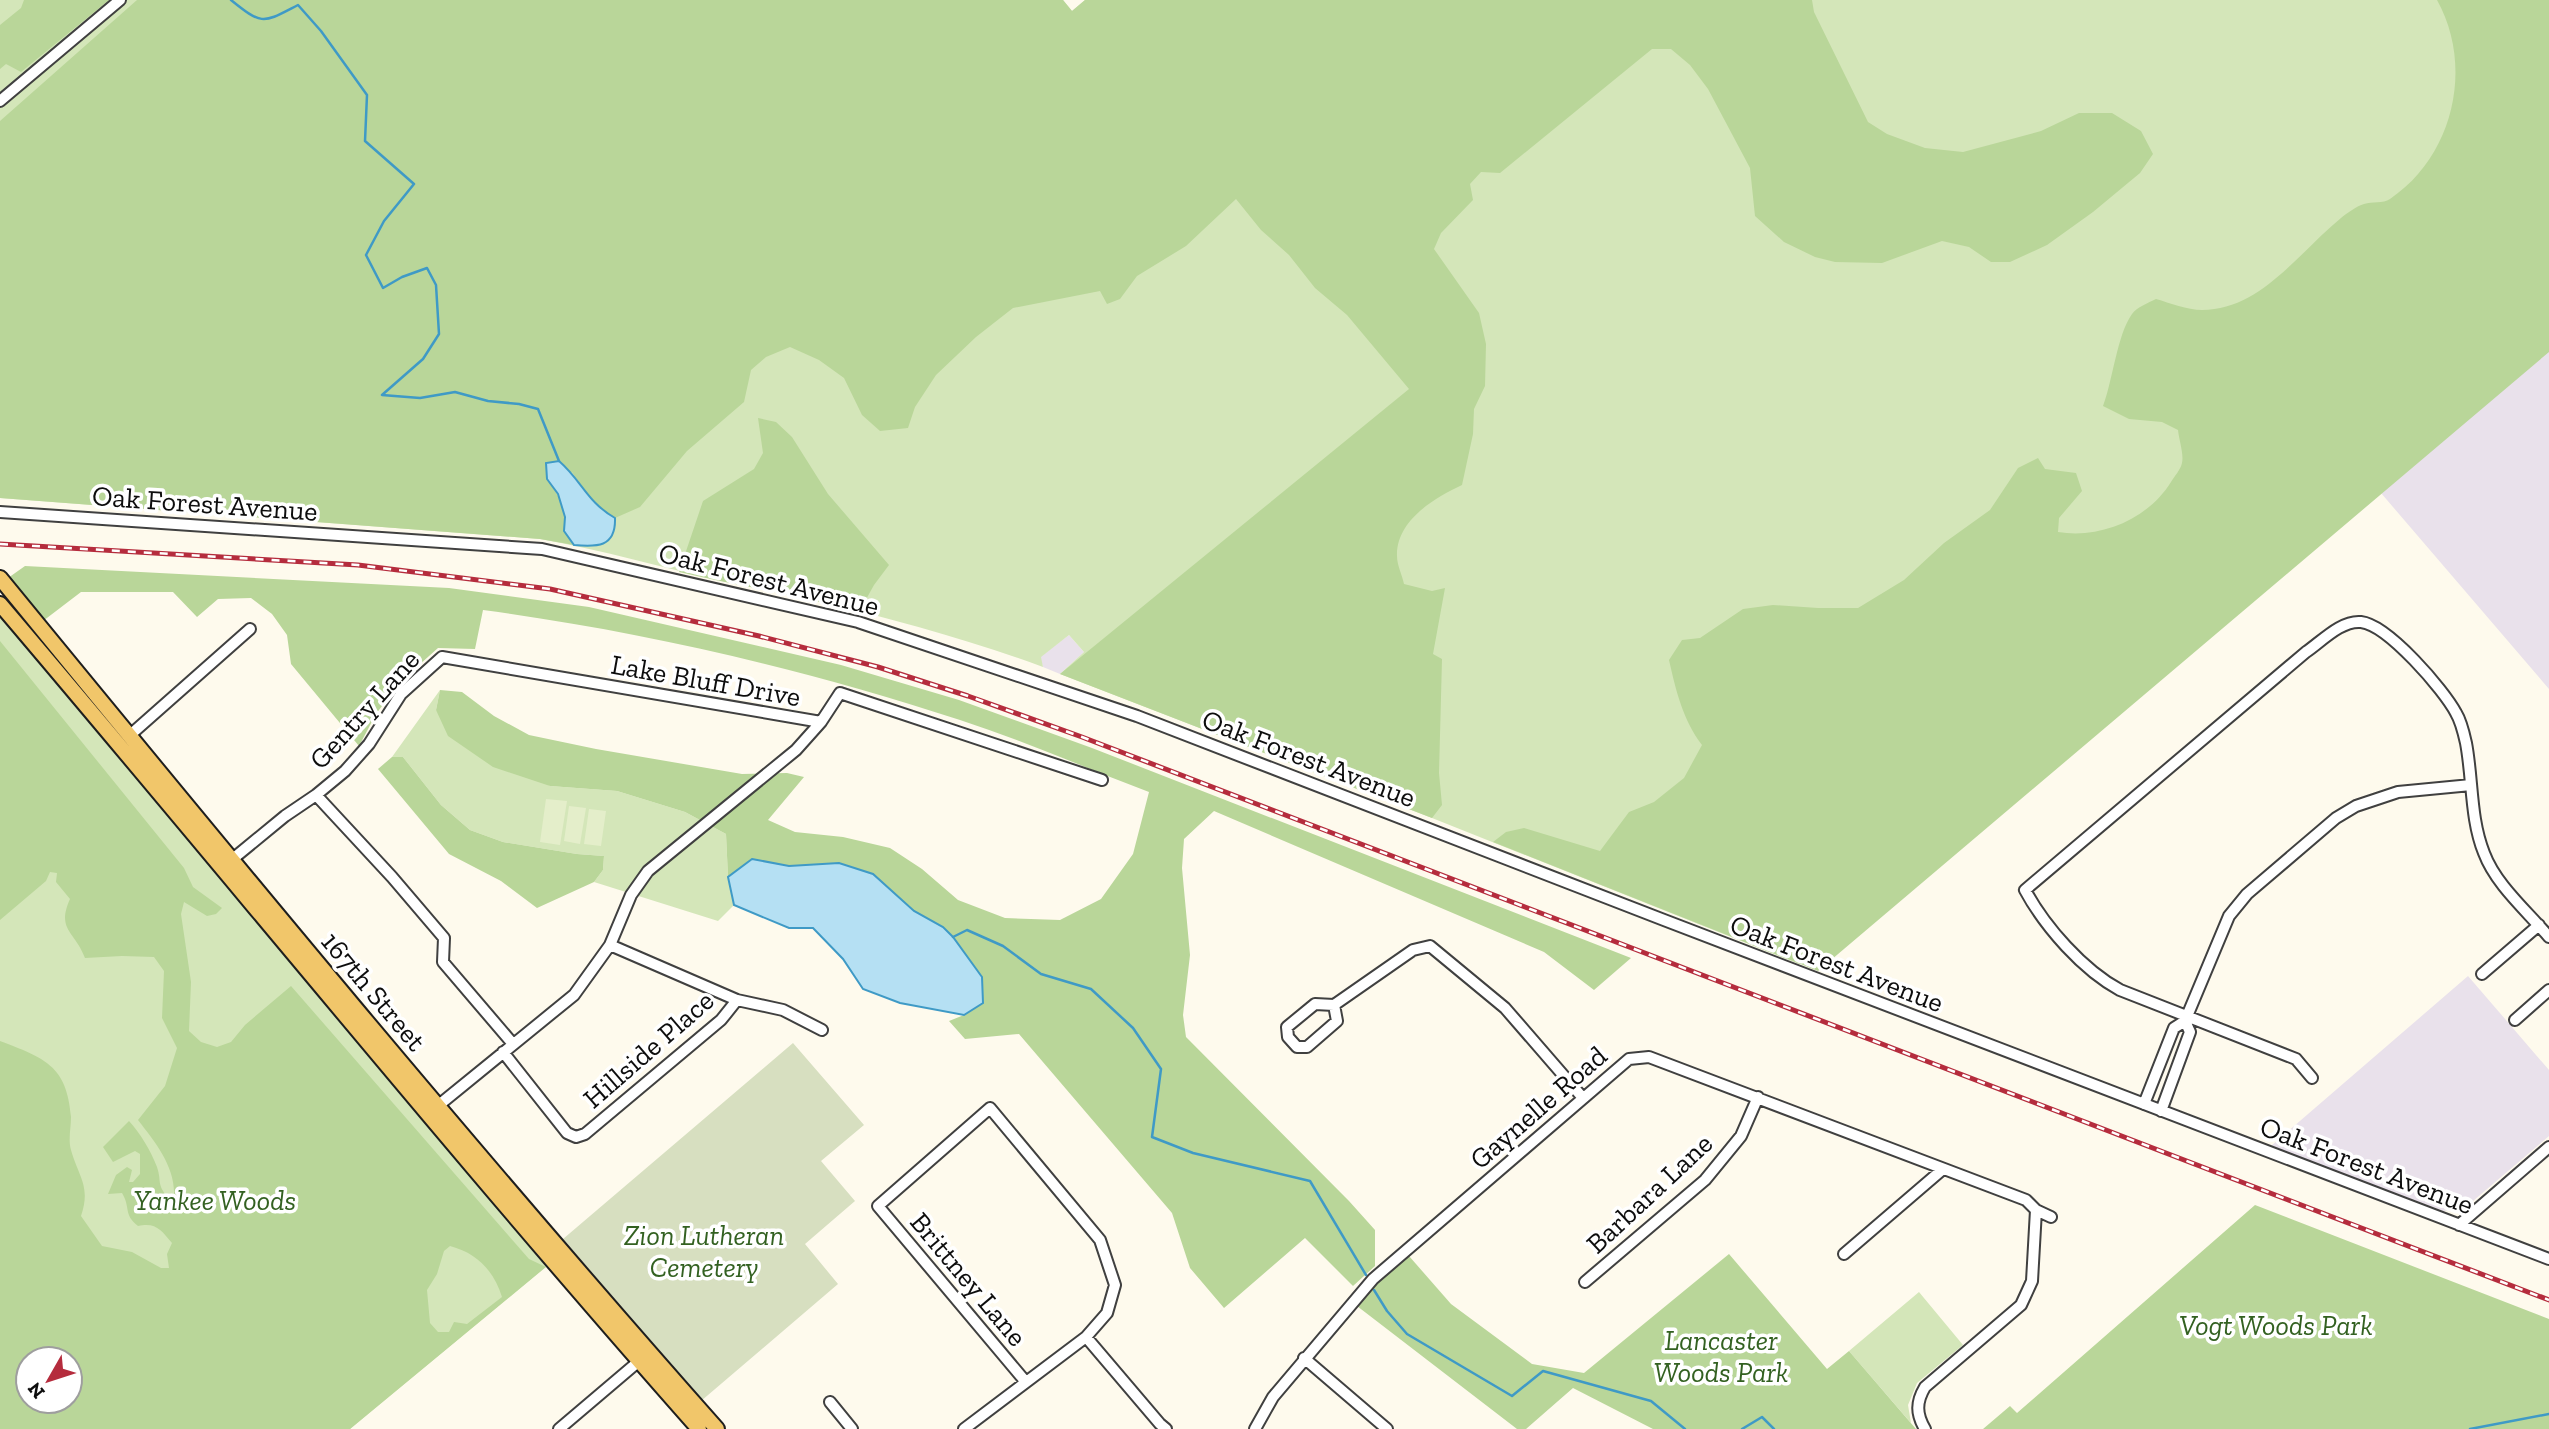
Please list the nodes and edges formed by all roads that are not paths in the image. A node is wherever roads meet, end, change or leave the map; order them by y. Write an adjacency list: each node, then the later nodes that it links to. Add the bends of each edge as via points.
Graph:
1 (120, 0): 2 (street)
2 (0, 101)
3 (0, 512): 29 (street, Oak Forest Avenue, via 542,549 826,613 1137,716)
4 (0, 578): 9 (main road, 167th Street)
5 (0, 604): 13 (main road, 167th Street)
6 (250, 629): 9 (street)
7 (442, 657): 8 (street, Lake Bluff Drive); 12 (street, Gentry Lane, via 401,694 358,757)
8 (821, 722): 10 (street, Lake Bluff Drive, via 840,693); 16 (street, via 796,750 648,871 631,895)
9 (130, 736): 13 (main road, 167th Street)
10 (1102, 780)
11 (2471, 785): 14 (street, via 2484,855); 21 (street, via 2387,795 2336,818 2229,916); 21 (street, via 2457,713 2404,649 2381,630 2361,622 2341,627 2306,652 2025,890 2062,940 2103,981)
12 (316, 796): 13 (street, Gentry Lane); 24 (street, via 444,938 443,962)
13 (226, 864): 30 (main road, 167th Street)
14 (2539, 925): 15 (street); 17 (street)
15 (2549, 937)
16 (610, 945): 19 (street); 24 (street, via 574,995)
17 (2482, 974)
18 (2549, 990): 22 (street)
19 (737, 1000): 23 (street, via 783,1010); 25 (street, Hillside Place, via 721,1020 585,1134 567,1133)
20 (1334, 1005): 20 (street, via 1315,1004 1287,1027 1288,1037 1297,1047 1307,1047 1337,1021); 28 (street, via 1413,950 1430,946 1504,1008)
21 (2186, 1019): 26 (street, via 2296,1059); 29 (street, via 2174,1028); 31 (street, via 2190,1032)
22 (2515, 1020)
23 (822, 1030)
24 (513, 1044): 25 (street)
25 (503, 1052): 30 (street)
26 (2312, 1078)
27 (1758, 1097): 28 (street, Gaynelle Road, via 1649,1057 1629,1059); 33 (street, Gaynelle Road); 39 (street, Barbara Lane, via 1741,1136 1705,1180)
28 (1583, 1098): 42 (street, Gaynelle Road, via 1373,1279)
29 (2144, 1104): 31 (street, Oak Forest Avenue)
30 (433, 1110): 41 (main road, 167th Street)
31 (2161, 1111): 36 (street, Oak Forest Avenue)
32 (2549, 1147): 36 (street)
33 (1943, 1169): 34 (street, Gaynelle Road, via 2026,1200); 37 (street)
34 (2036, 1210): 35 (street, Gaynelle Road); 45 (street, via 2032,1281 2021,1305 1925,1387 1917,1412)
35 (2051, 1217)
36 (2459, 1225): 38 (street, Oak Forest Avenue)
37 (1844, 1254)
38 (2549, 1259)
39 (1585, 1282)
40 (1086, 1337): 43 (street); 43 (street, Brittney Lane, via 1107,1313 1115,1285 1100,1240 990,1108 878,1206); 51 (street)
41 (644, 1357): 46 (street); 47 (main road, 167th Street); 48 (main road, 167th Street)
42 (1304, 1357): 52 (street, Gaynelle Road); 53 (street)
43 (1025, 1381): 50 (street)
44 (830, 1402): 49 (street)
45 (1924, 1428)
46 (559, 1429)
47 (699, 1429)
48 (717, 1429)
49 (852, 1429)
50 (964, 1429)
51 (1166, 1429)
52 (1255, 1429)
53 (1387, 1429)

